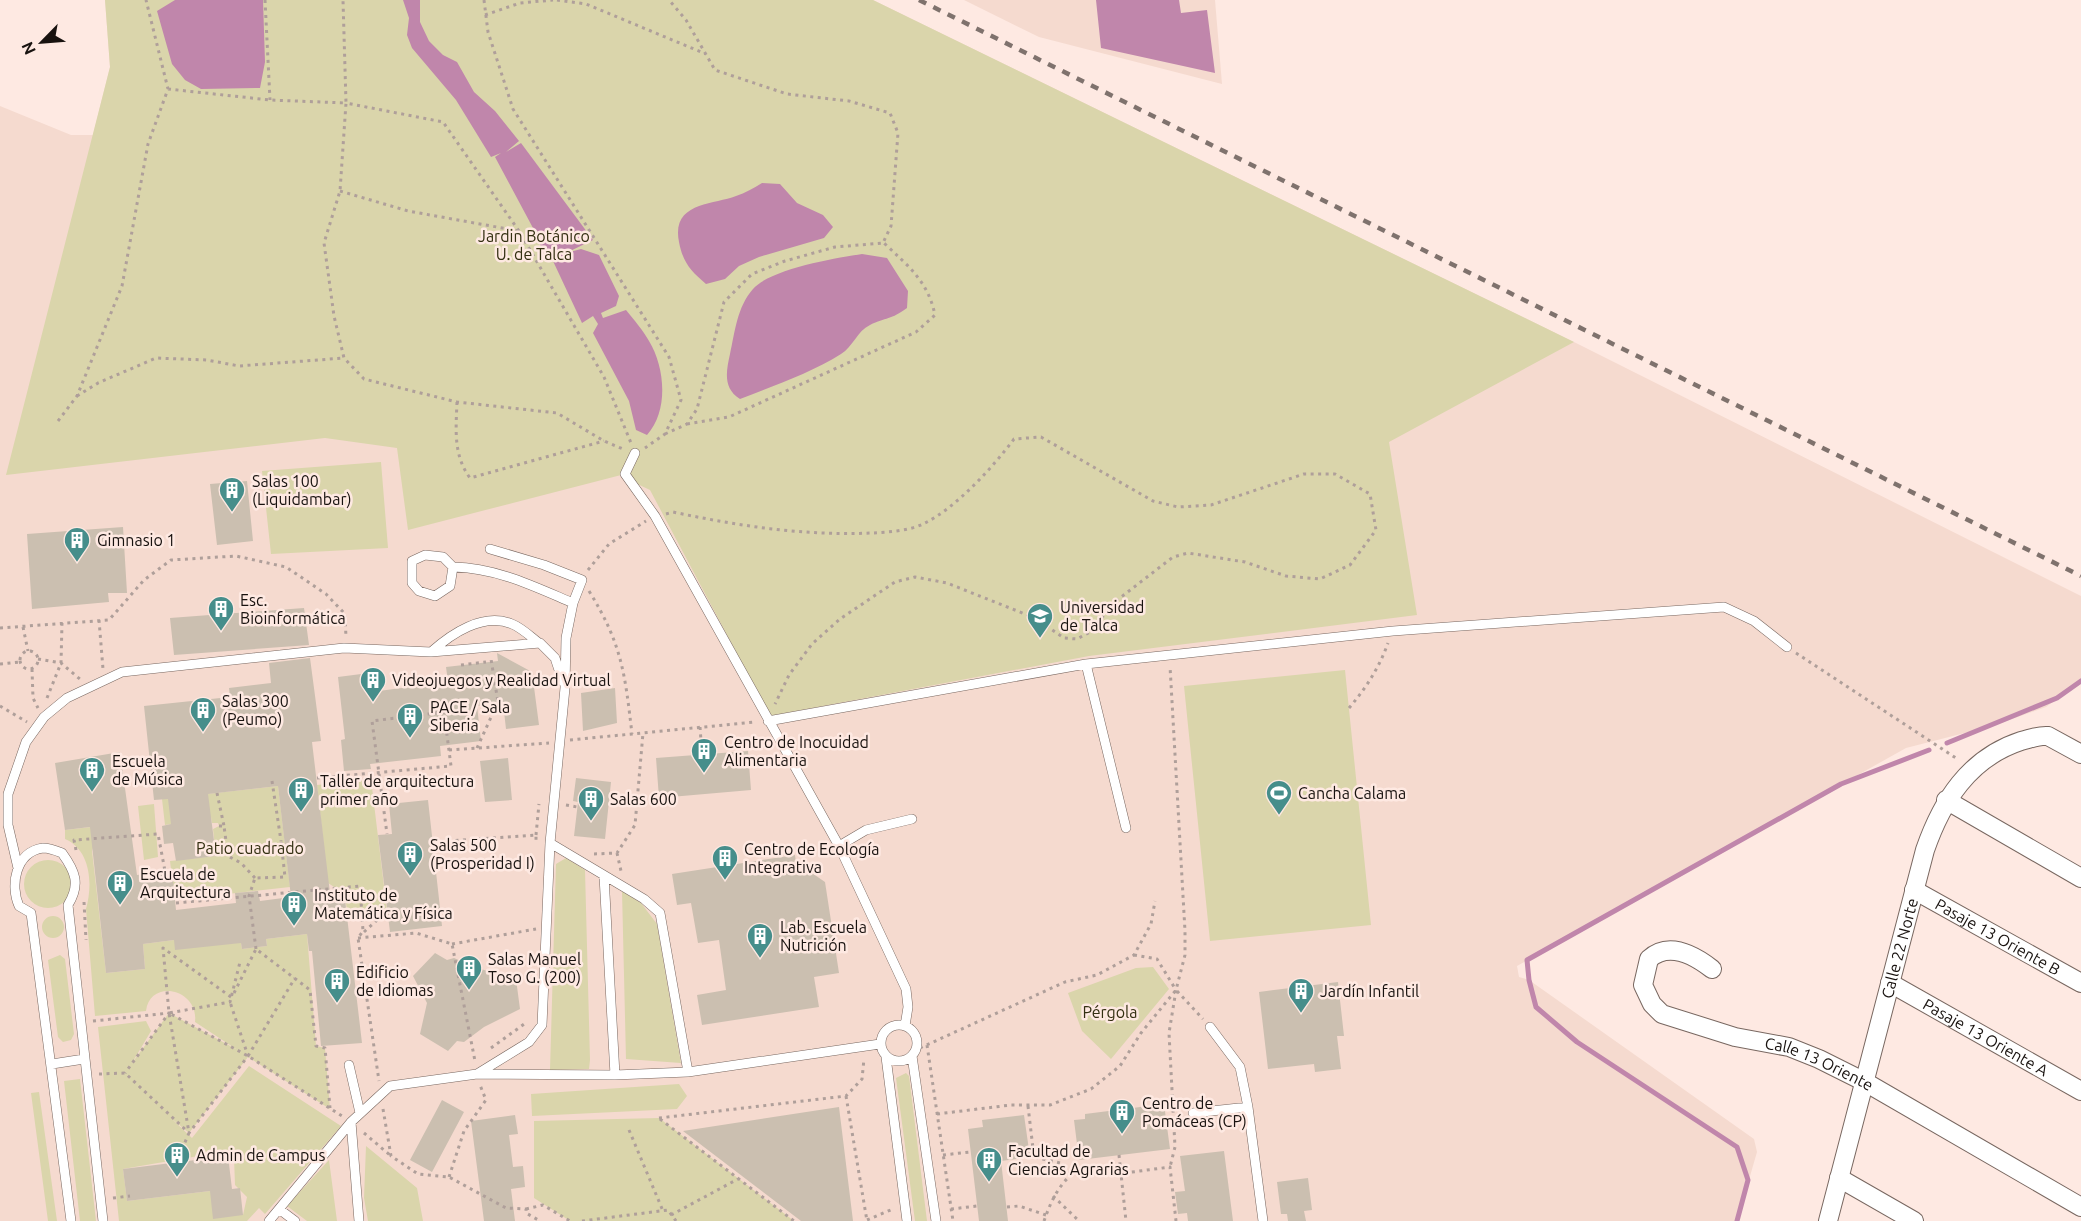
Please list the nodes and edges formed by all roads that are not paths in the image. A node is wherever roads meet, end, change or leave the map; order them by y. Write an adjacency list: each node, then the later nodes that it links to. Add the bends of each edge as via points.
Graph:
1 (635, 453): 10 (lane, via 625,474 655,516)
2 (490, 549): 4 (lane, via 582,580)
3 (453, 567): 3 (lane, via 443,557 425,555 412,561 412,583 419,591 435,596 450,586); 4 (lane, via 480,567)
4 (573, 603): 9 (lane, via 566,638)
5 (540, 643): 7 (lane); 7 (lane, via 502,621 470,625); 9 (lane, via 555,658)
6 (1787, 647): 8 (lane, via 1754,621 1724,607 1393,631)
7 (431, 651): 17 (lane, via 344,648 122,672 67,698 35,727 8,794 8,825)
8 (1086, 664): 10 (lane); 14 (lane)
9 (565, 688): 15 (lane)
10 (768, 721): 16 (lane)
11 (2081, 754): 12 (street, Calle 22 Norte, via 2048,736 2013,744 1973,768)
12 (1946, 800): 19 (street); 20 (street, Calle 22 Norte, via 1930,835)
13 (912, 819): 16 (lane, via 866,830)
14 (1126, 828)
15 (550, 843): 18 (lane); 33 (lane, via 542,1025 529,1042)
16 (839, 846): 24 (lane, via 906,989)
17 (18, 868): 29 (lane, via 28,856 44,848 62,852 74,870 77,885 68,904); 30 (lane, via 14,894 19,906 31,912)
18 (604, 876): 32 (lane, via 660,913); 34 (lane)
19 (2081, 878)
20 (1914, 890): 22 (street, Calle 22 Norte); 23 (street, Pasaje 13 Oriente B)
21 (1712, 969): 35 (street, Calle 13 Oriente, via 1698,957 1676,950 1660,952 1648,958 1643,986 1652,1005 1662,1014 1735,1037 1789,1047)
22 (1890, 983): 35 (street, Calle 22 Norte); 36 (street, Pasaje 13 Oriente A)
23 (2081, 984)
24 (904, 1026): 26 (lane, via 885,1031); 27 (lane, via 915,1036)
25 (1210, 1028): 37 (lane, via 1240,1067)
26 (880, 1044): 28 (lane); 32 (lane)
27 (914, 1053): 28 (lane, via 900,1062); 50 (lane)
28 (886, 1057): 49 (lane)
29 (84, 1059): 30 (lane); 45 (lane)
30 (51, 1064): 44 (lane)
31 (349, 1065): 38 (lane)
32 (688, 1072): 34 (lane)
33 (477, 1074): 34 (lane); 38 (lane, via 390,1086)
34 (615, 1075)
35 (1865, 1082): 41 (street, Calle 22 Norte); 42 (street, Calle 13 Oriente)
36 (2081, 1092)
37 (1248, 1107): 39 (lane); 51 (lane)
38 (360, 1113): 40 (lane)
39 (1193, 1113)
40 (351, 1122): 43 (lane); 48 (lane)
41 (1839, 1178): 52 (street, Calle 22 Norte); 53 (street)
42 (2081, 1207)
43 (279, 1209): 46 (lane); 47 (lane)
44 (71, 1221)
45 (104, 1221)
46 (269, 1221)
47 (295, 1221)
48 (359, 1221)
49 (906, 1221)
50 (936, 1221)
51 (1263, 1221)
52 (1828, 1221)
53 (1914, 1221)

